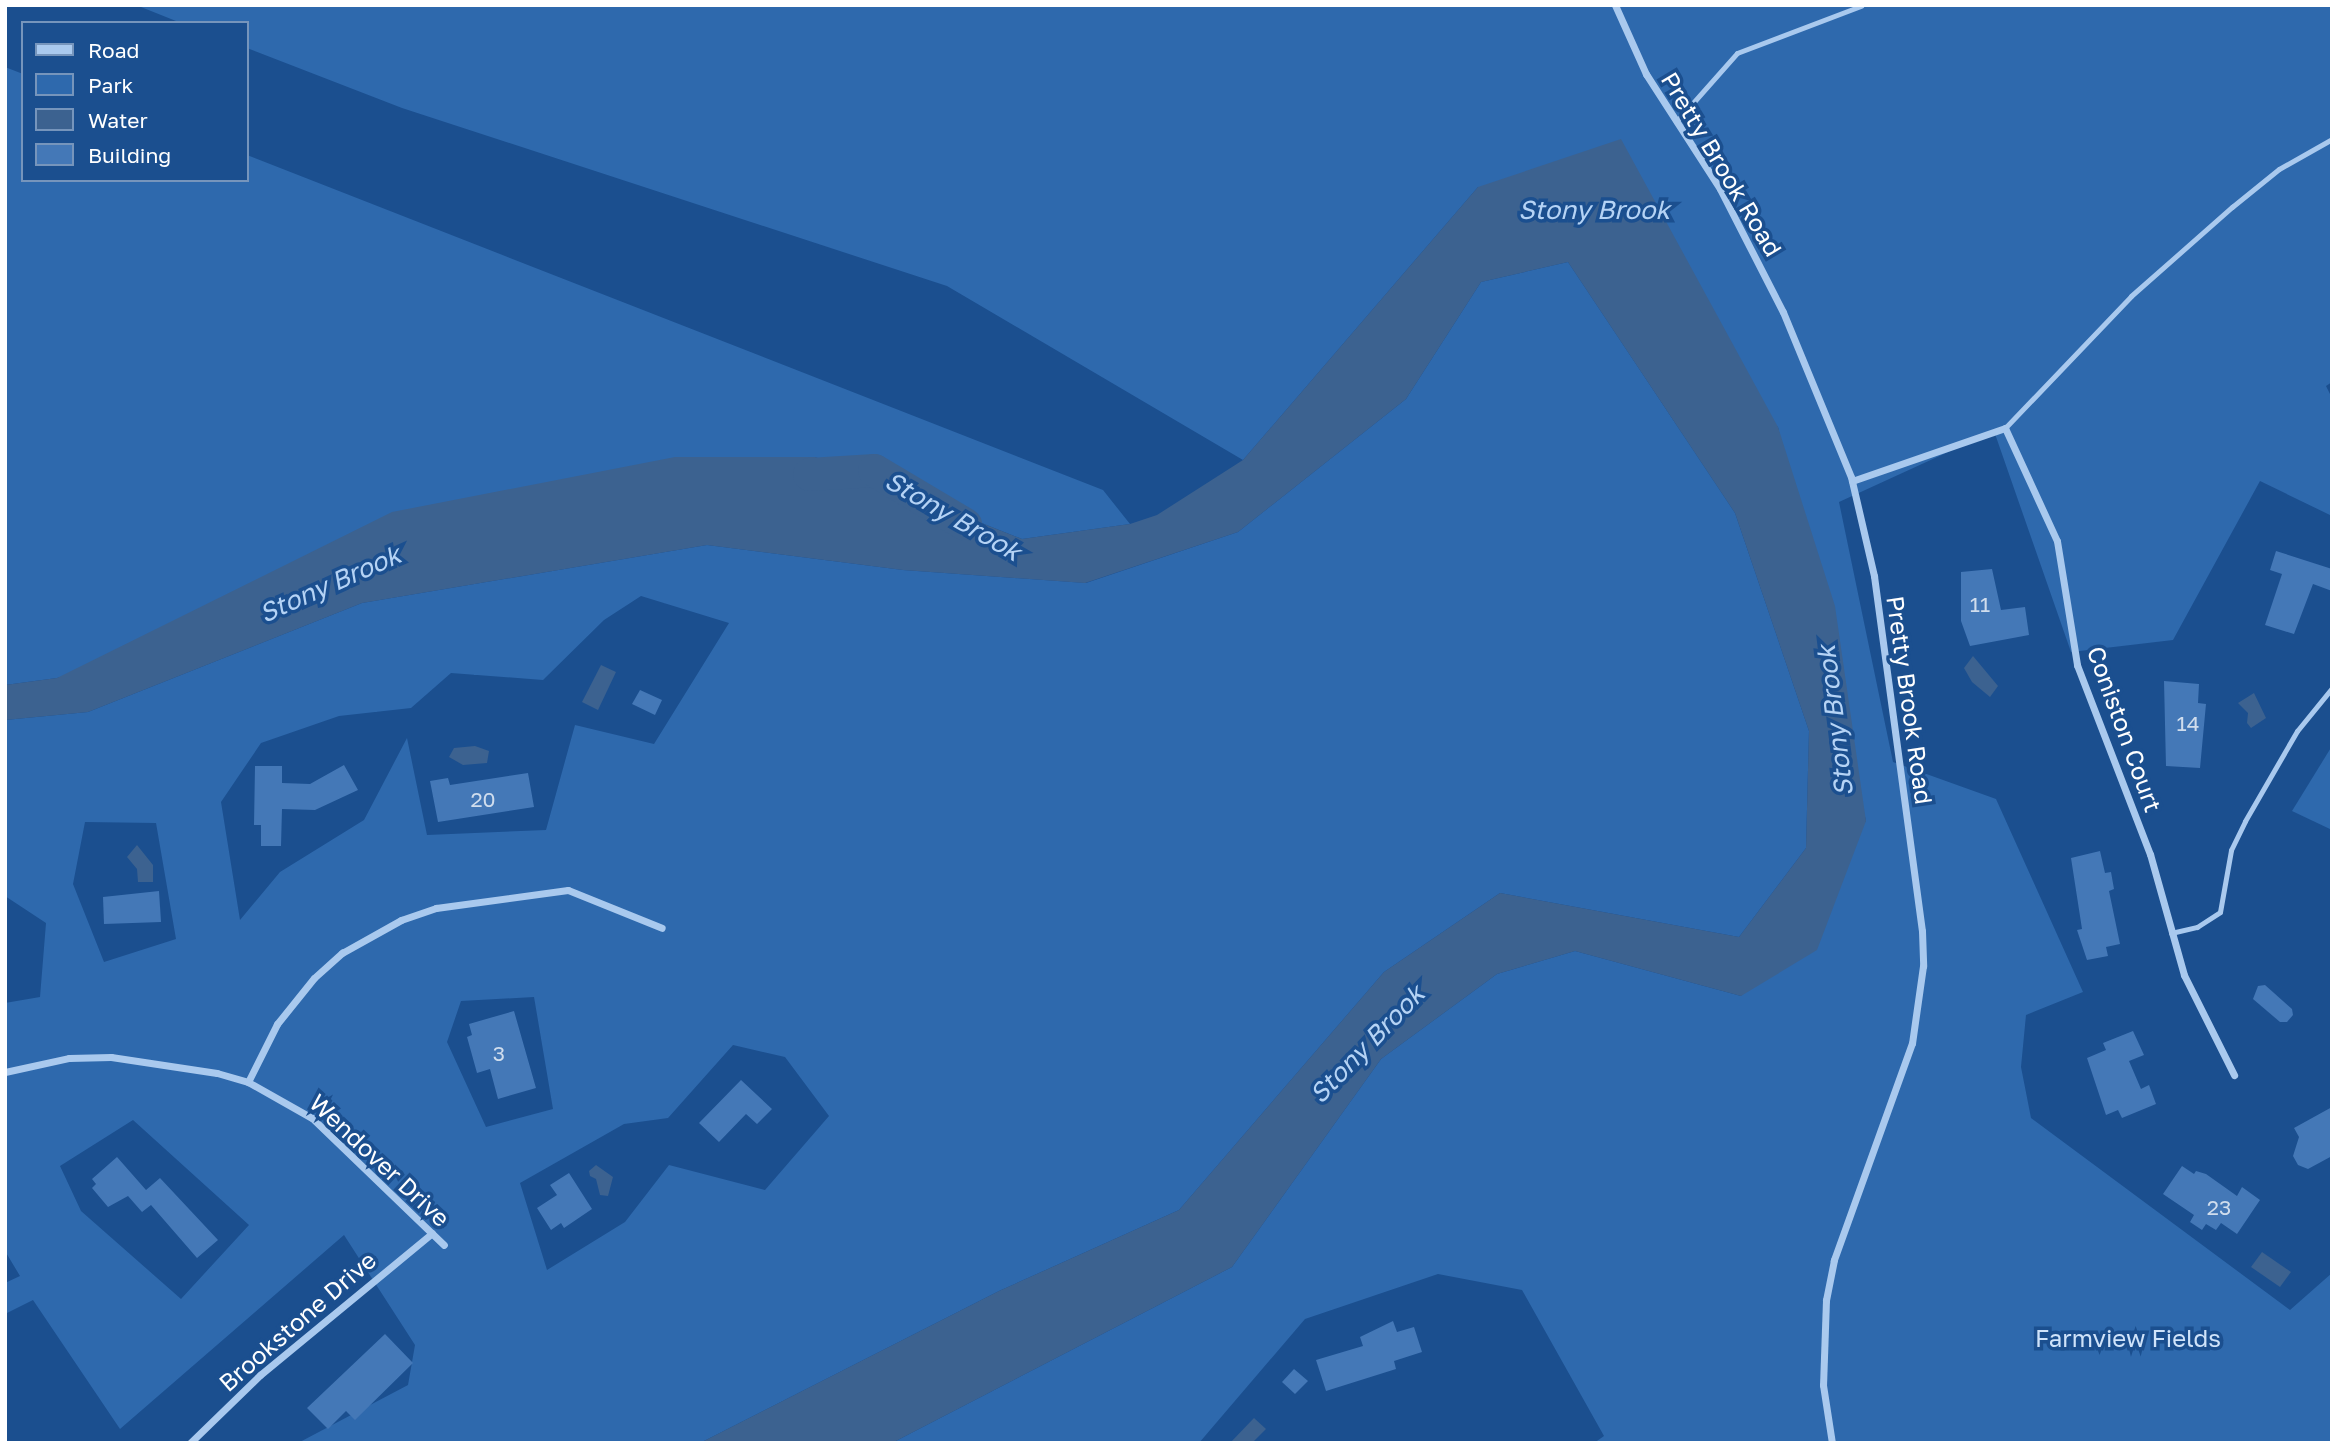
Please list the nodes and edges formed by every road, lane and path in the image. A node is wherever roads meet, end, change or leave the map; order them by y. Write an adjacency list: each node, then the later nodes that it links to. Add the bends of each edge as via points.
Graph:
1 (1615, 5): 3 (street, Pretty Brook Road, via 1646,74)
2 (1861, 6): 3 (lane, via 1737,52)
3 (1676, 122): 6 (street, Pretty Brook Road, via 1757,257)
4 (2332, 139): 5 (lane, via 2278,169 2202,233 2131,296)
5 (2005, 428): 6 (street); 9 (street, Coniston Court, via 2057,541 2077,666 2150,854)
6 (1852, 481): 16 (street, Pretty Brook Road, via 1874,576 1923,967 1912,1043 1834,1260 1826,1300 1823,1385)
7 (2332, 688): 9 (lane, via 2297,731 2245,821 2231,850 2220,912 2197,927)
8 (662, 928): 12 (street, via 568,890 436,908 401,920 342,953 314,978 277,1024)
9 (2171, 933): 11 (street, Coniston Court, via 2184,975)
10 (5, 1072): 12 (street, Wendover Drive, via 69,1058 111,1057)
11 (2234, 1075)
12 (248, 1082): 13 (street, Wendover Drive, via 312,1118)
13 (432, 1233): 14 (street, Wendover Drive); 15 (street, Brookstone Drive, via 260,1375)
14 (444, 1245)
15 (190, 1443)
16 (1832, 1443)

